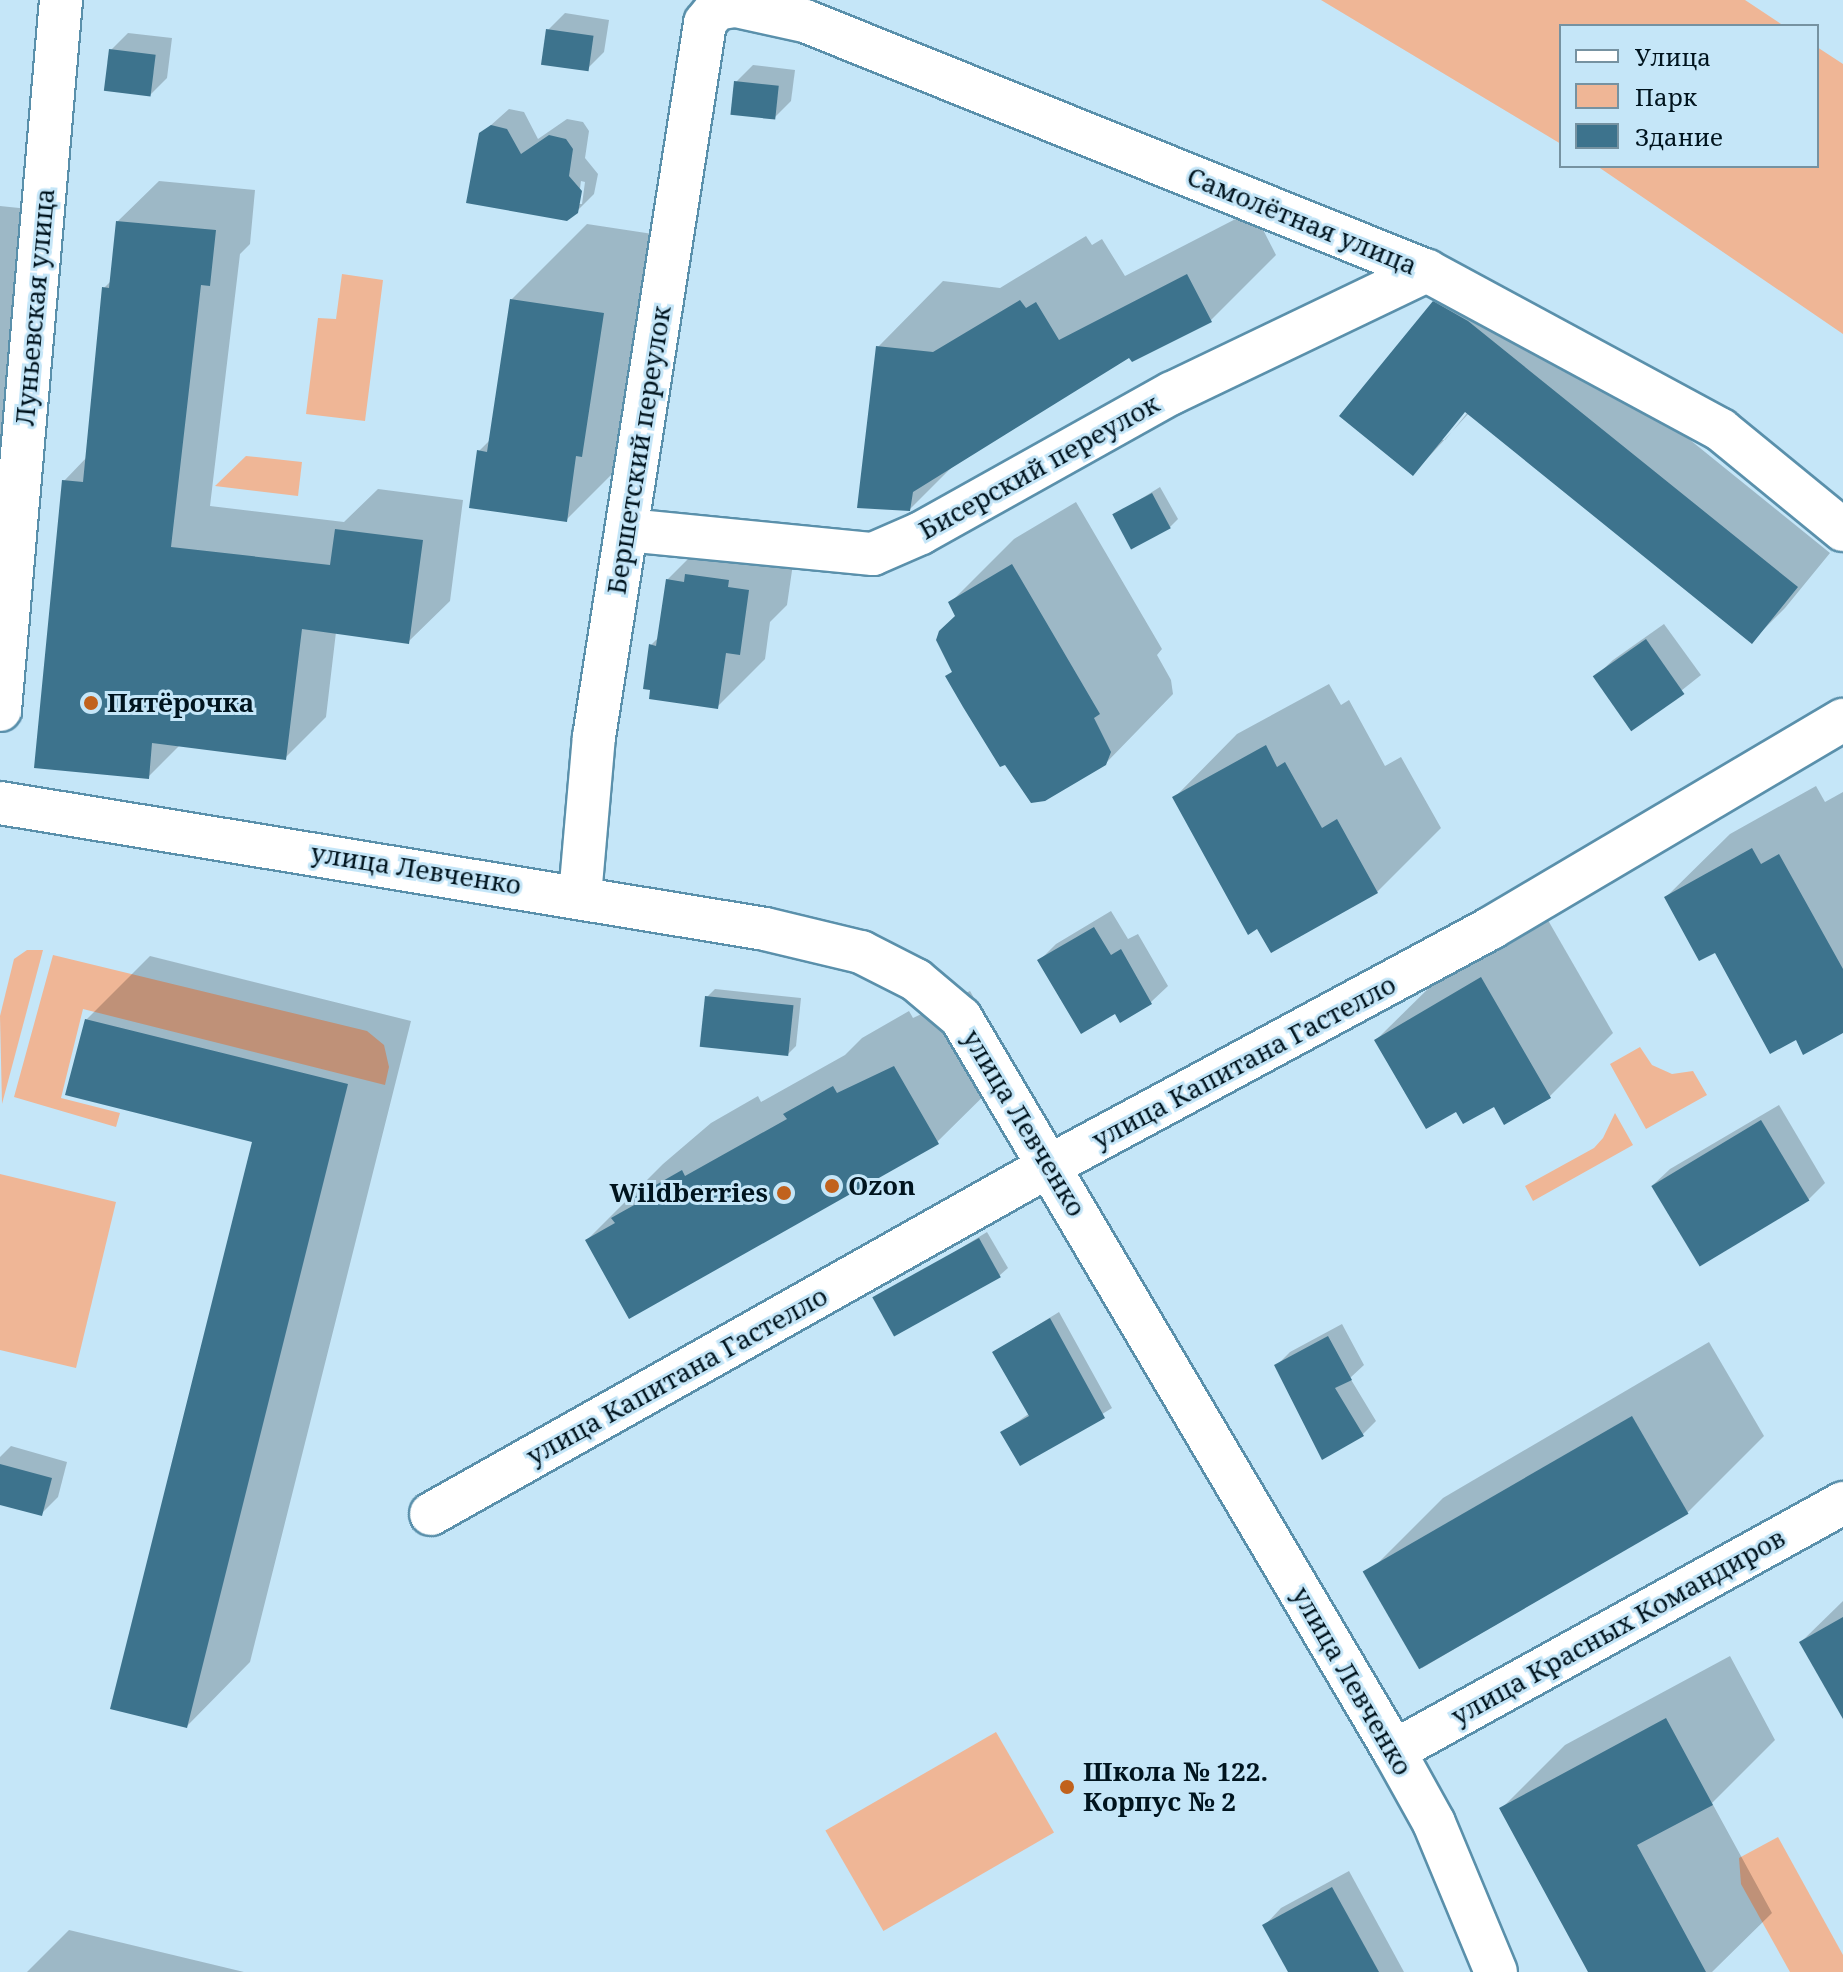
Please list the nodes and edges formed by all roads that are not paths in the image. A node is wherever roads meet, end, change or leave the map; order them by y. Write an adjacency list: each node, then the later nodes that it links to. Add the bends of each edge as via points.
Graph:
1 (61, 0): 6 (street, Луньевская улица)
2 (716, 9): 3 (street, Самолётная улица, via 736,6 805,21); 4 (street, Бершетский переулок, via 705,23)
3 (1427, 271): 4 (street, Бисерский переулок, via 1172,393 921,533 873,554); 5 (street, Самолётная улица, via 1721,430)
4 (627, 530): 9 (street, Бершетский переулок, via 594,737)
5 (1843, 530)
6 (0, 710)
7 (1843, 720): 10 (street, улица Капитана Гастелло, via 1491,928)
8 (0, 803): 9 (street, улица Левченко)
9 (580, 896): 10 (street, улица Левченко, via 861,952 916,980 961,1018)
10 (1051, 1165): 12 (street, улица Капитана Гастелло); 13 (street, улица Левченко)
11 (1843, 1503): 13 (street, улица Красных Командиров)
12 (431, 1514)
13 (1394, 1751): 14 (street, улица Левченко, via 1434,1823)
14 (1496, 1972)

